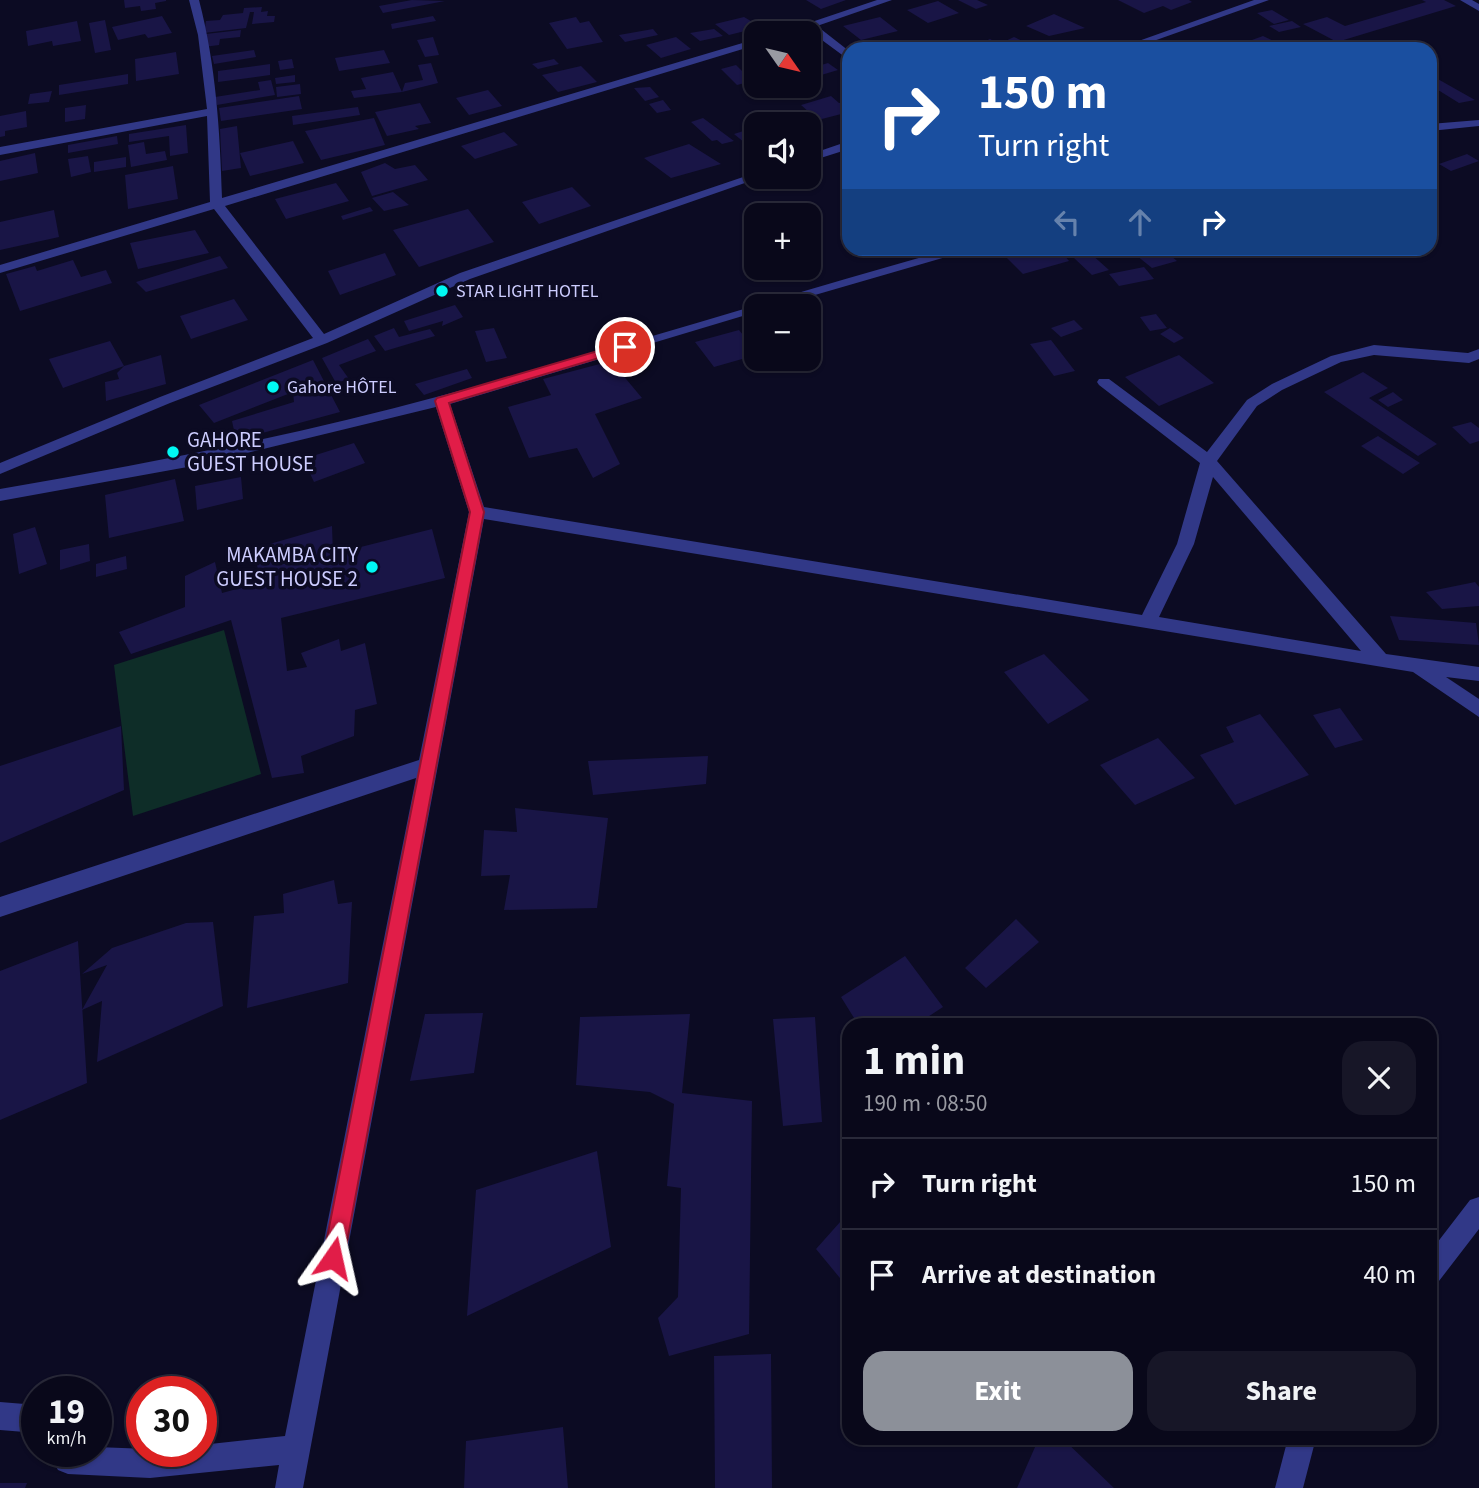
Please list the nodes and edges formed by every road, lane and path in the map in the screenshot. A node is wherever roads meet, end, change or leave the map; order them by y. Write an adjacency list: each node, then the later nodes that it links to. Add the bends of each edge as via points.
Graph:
1 (194, 0): 11 (street)
2 (887, 0): 6 (street)
3 (1264, 0): 8 (street)
4 (1465, 0): 5 (street)
5 (1479, 8)
6 (821, 21)
7 (821, 34): 10 (street)
8 (1141, 42)
9 (744, 46): 18 (street)
10 (842, 51)
11 (213, 111): 15 (street); 18 (street)
12 (1479, 123): 13 (street)
13 (1437, 127)
14 (842, 147): 16 (street)
15 (0, 151)
16 (821, 155)
17 (744, 181): 23 (street, via 465,276)
18 (216, 204): 20 (street); 23 (street)
19 (942, 256): 21 (street)
20 (0, 269)
21 (805, 294)
22 (744, 312): 26 (street)
23 (322, 340): 28 (street)
24 (1479, 354): 27 (street, via 1469,358 1374,350 1336,359 1252,403)
25 (1104, 382): 27 (street)
26 (442, 401): 29 (street, via 193,461); 30 (street)
27 (1208, 461): 31 (street, via 1197,517 1169,586); 32 (street)
28 (0, 469)
29 (0, 495)
30 (477, 512): 31 (street); 36 (street)
31 (1147, 622): 32 (street)
32 (1381, 661): 33 (street)
33 (1416, 667): 34 (street); 35 (street)
34 (1479, 674)
35 (1479, 709)
36 (428, 766): 37 (street); 43 (street)
37 (0, 907)
38 (1479, 1209): 39 (street)
39 (1437, 1263)
40 (0, 1416): 41 (street)
41 (21, 1418)
42 (1300, 1445): 46 (street)
43 (296, 1449): 44 (street, via 150,1464); 45 (street)
44 (112, 1462)
45 (289, 1488)
46 (1289, 1488)

